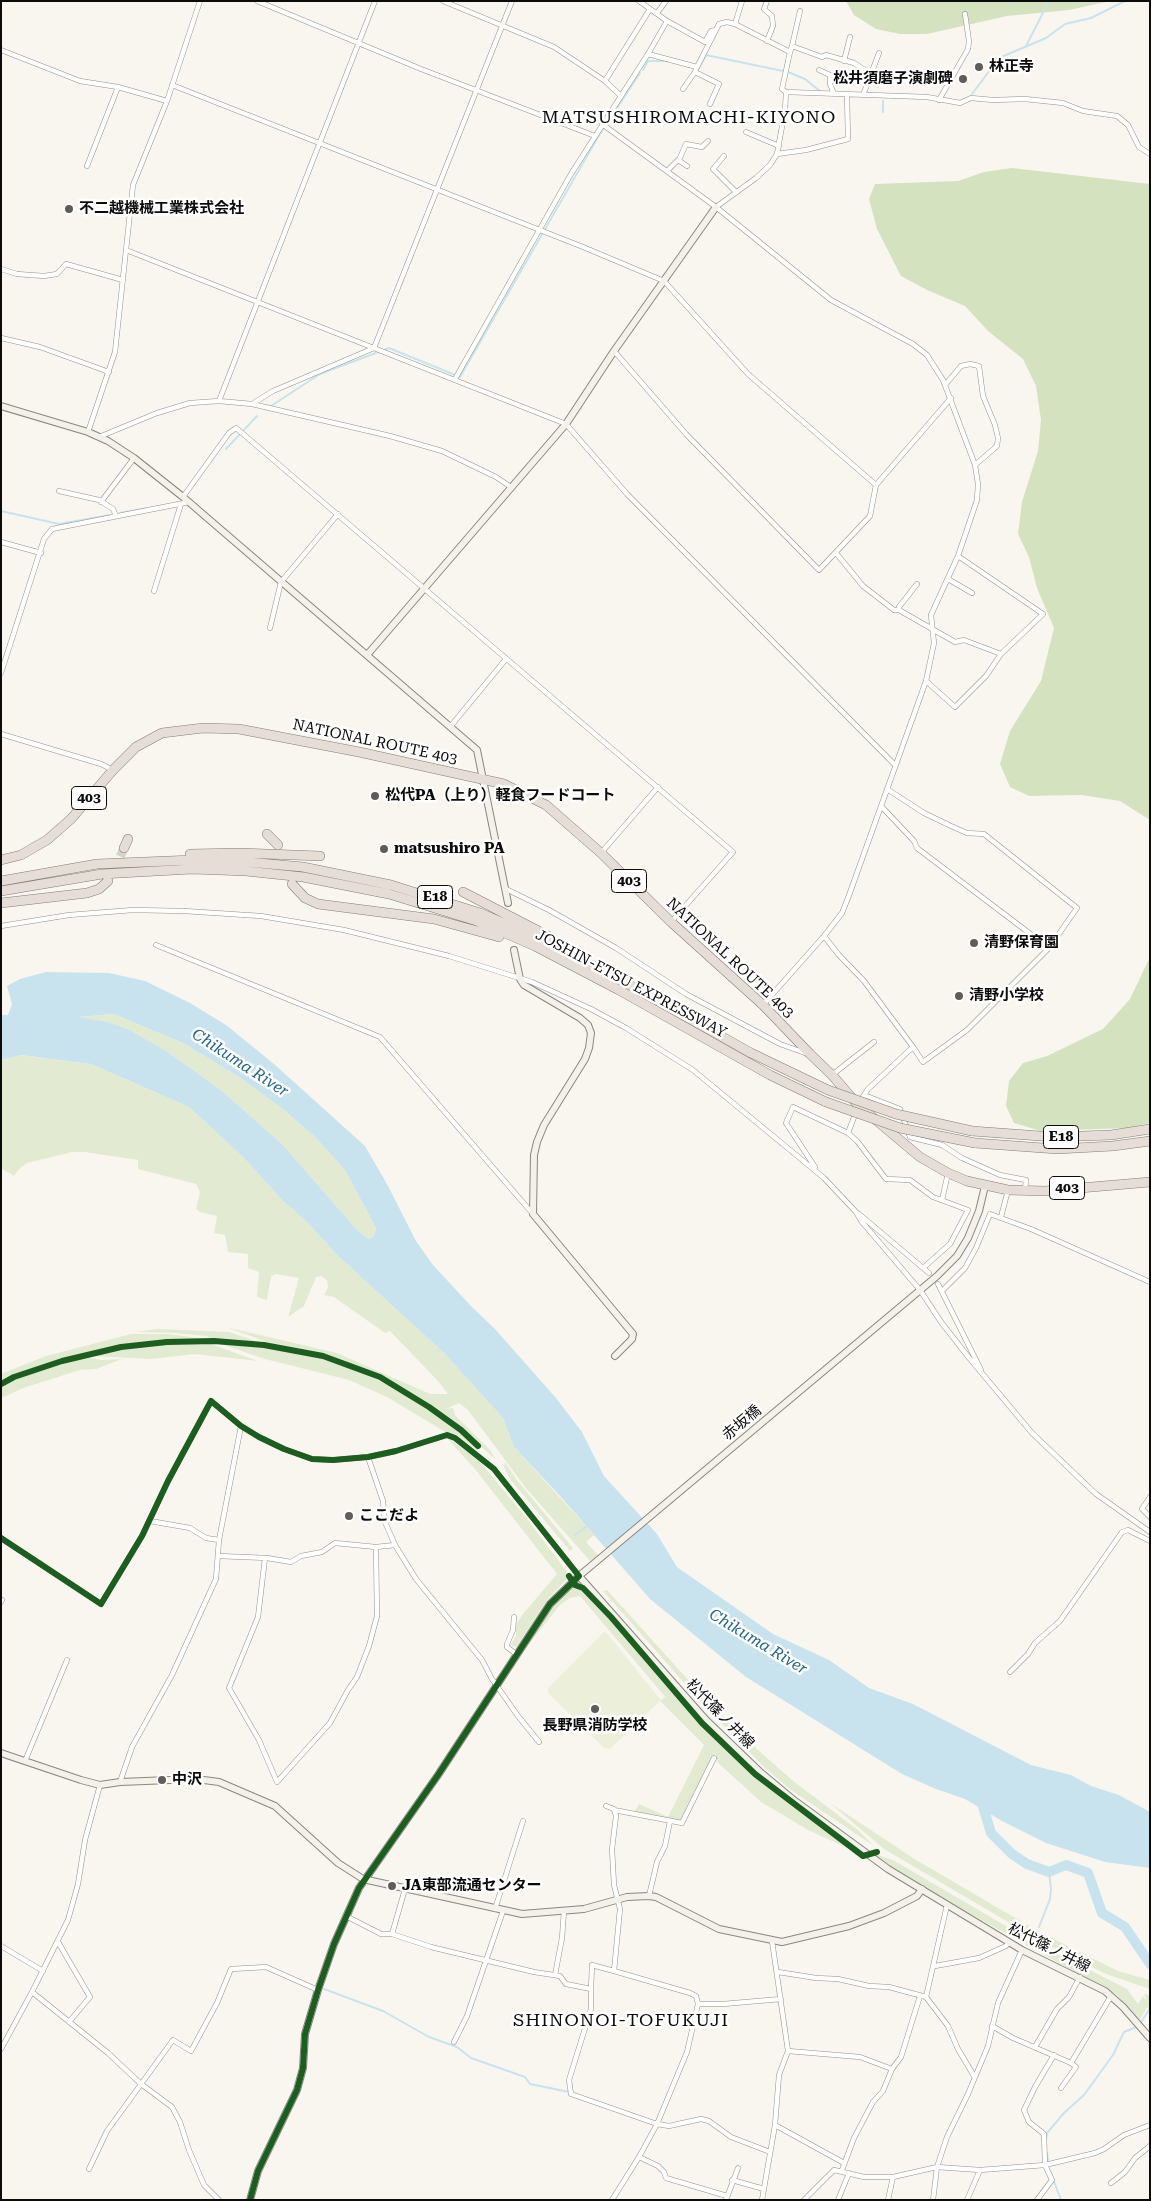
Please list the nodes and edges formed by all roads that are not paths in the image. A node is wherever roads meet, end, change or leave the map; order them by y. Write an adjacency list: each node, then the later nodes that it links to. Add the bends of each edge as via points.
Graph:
1 (200, 1): 31 (street)
2 (257, 1): 20 (street)
3 (375, 1): 20 (street)
4 (443, 1): 16 (street)
5 (512, 1): 16 (street)
6 (639, 1): 10 (street)
7 (666, 1): 12 (street)
8 (742, 1): 15 (street)
9 (767, 1): 19 (street, via 764,8 772,16 773,26)
10 (650, 9): 12 (street); 30 (street)
11 (800, 11): 21 (street)
12 (657, 13): 14 (street)
13 (965, 14): 40 (street, via 968,49)
14 (667, 21): 17 (street, via 705,42); 25 (street)
15 (735, 24): 17 (street, via 719,24); 19 (street)
16 (502, 25): 30 (street, via 554,47); 34 (street)
17 (716, 30): 27 (street)
18 (850, 37): 26 (street)
19 (767, 41): 23 (street)
20 (358, 42): 34 (street); 47 (street)
21 (792, 46): 23 (street); 26 (street)
22 (1, 50): 32 (street, via 80,81)
23 (790, 52): 35 (street, via 782,89)
24 (879, 53): 29 (street)
25 (648, 54): 27 (street); 38 (street)
26 (844, 61): 29 (street, via 854,63)
27 (696, 69): 33 (street); 42 (street, via 719,84)
28 (819, 70): 36 (street, via 830,75)
29 (871, 74): 39 (street)
30 (605, 80): 38 (street)
31 (172, 85): 41 (street); 47 (street)
32 (118, 87): 41 (street); 53 (street)
33 (683, 89)
34 (477, 90): 45 (street); 56 (street)
35 (786, 92): 36 (street); 48 (street)
36 (834, 94): 37 (street)
37 (847, 94): 39 (street); 49 (street, via 848,139)
38 (621, 96): 43 (street)
39 (863, 96): 40 (street)
40 (939, 100): 50 (street, via 960,103 971,98 1039,100 1109,114 1124,121 1140,147)
41 (167, 101): 60 (street, via 133,185)
42 (710, 104)
43 (602, 124): 45 (street); 55 (street)
44 (746, 132): 48 (street)
45 (595, 136): 59 (street)
46 (708, 141): 52 (street, via 702,148 686,144)
47 (320, 142): 56 (street); 64 (street)
48 (779, 146): 49 (street)
49 (777, 154): 57 (street, via 770,165)
50 (1150, 154)
51 (724, 156): 57 (street, via 713,169)
52 (678, 160): 54 (street); 55 (street)
53 (87, 166)
54 (687, 166)
55 (667, 172): 58 (street)
56 (437, 190): 59 (street); 66 (street)
57 (736, 192): 58 (street)
58 (716, 207): 63 (street); 70 (street, via 830,300 913,344 927,355)
59 (540, 230): 63 (street); 69 (street)
60 (126, 250): 62 (street); 64 (street)
61 (1, 269): 62 (street, via 44,276 57,274 66,264)
62 (123, 280): 68 (street, via 115,352)
63 (664, 281): 67 (street); 80 (street, via 748,374)
64 (258, 301): 66 (street); 72 (street)
65 (1, 338): 68 (street)
66 (374, 348): 69 (street); 73 (street, via 280,388)
67 (614, 351): 75 (street); 89 (street, via 686,434 820,570)
68 (109, 372): 76 (street)
69 (455, 379): 75 (street)
70 (946, 385): 71 (street); 79 (street, via 961,366 979,366 983,396 998,438 997,446)
71 (951, 398): 79 (street); 80 (street)
72 (219, 401): 73 (street); 77 (street, via 190,403)
73 (252, 404): 81 (street, via 442,451 496,476)
74 (1, 406): 76 (street)
75 (566, 424): 81 (street); 107 (street, via 626,494)
76 (88, 432): 77 (street)
77 (99, 437): 78 (street)
78 (134, 458): 83 (street); 84 (street)
79 (975, 465): 90 (street, via 977,500)
80 (876, 485): 89 (street, via 870,516)
81 (511, 487): 94 (street)
82 (59, 490): 84 (street)
83 (184, 501): 85 (street, via 229,433 236,428); 86 (street); 92 (street); 95 (street)
84 (101, 502): 86 (street, via 113,509)
85 (338, 514): 92 (street); 94 (street)
86 (116, 516): 88 (street, via 52,529 44,539)
87 (1, 542): 88 (street)
88 (41, 553): 103 (street)
89 (836, 553): 97 (street, via 863,586 894,610)
90 (958, 556): 91 (street); 100 (street, via 1044,614)
91 (948, 579): 96 (street); 99 (street, via 931,615)
92 (281, 582): 98 (street); 101 (street)
93 (917, 584): 97 (street)
94 (423, 589): 101 (street); 102 (street)
95 (154, 591)
96 (972, 593)
97 (899, 610): 99 (street)
98 (270, 628)
99 (933, 628): 100 (street, via 955,642 964,640); 104 (street, via 934,643)
100 (1001, 654): 104 (street, via 986,676 955,707)
101 (367, 656): 105 (street)
102 (506, 659): 105 (street); 110 (street)
103 (1, 673)
104 (926, 681): 107 (street)
105 (450, 727): 109 (street, via 477,750)
106 (1, 734): 108 (street)
107 (895, 765): 111 (street)
108 (113, 770): 109 (highway, NATIONAL ROUTE 403 / 403, via 136,747 162,733 203,728 239,729); 117 (highway, NATIONAL ROUTE 403 / 403, via 72,820 22,855)
109 (482, 779): 115 (highway, NATIONAL ROUTE 403 / 403, via 504,784 546,805); 122 (street)
110 (658, 787): 115 (street); 127 (street, via 733,852)
111 (887, 789): 112 (street); 131 (street, via 951,826 984,834 1077,908)
112 (881, 806): 129 (street, via 842,913); 131 (street, via 917,848)
113 (268, 834): 114 (highway)
114 (278, 845)
115 (601, 853): 127 (highway, NATIONAL ROUTE 403 / 403)
116 (320, 856): 118 (highway, via 208,853)
117 (1, 860)
118 (97, 864): 119 (highway, JOSHIN-ETSU EXPRESSWAY / E18); 135 (highway, JOSHIN-ETSU EXPRESSWAY / E18, via 166,860 247,862 330,872 391,885 450,902 510,925)
119 (1, 881)
120 (108, 881): 125 (highway, via 99,889 86,893)
121 (292, 884): 133 (highway, via 300,894 318,904 412,915 465,926 524,946)
122 (506, 889): 126 (street); 139 (street, via 616,948 686,994 780,1044)
123 (1, 891): 133 (highway, JOSHIN-ETSU EXPRESSWAY / E18, via 86,876 164,869 303,877 389,894 446,911 513,937)
124 (463, 892): 135 (highway, via 584,956)
125 (1, 903)
126 (508, 903)
127 (671, 922): 136 (highway, NATIONAL ROUTE 403 / 403)
128 (1, 926): 134 (street, via 69,915 132,910 261,916 386,940)
129 (824, 936): 136 (street); 138 (street, via 864,981)
130 (156, 945): 154 (street, via 380,1037)
131 (1048, 948): 138 (street, via 967,1030 923,1062)
132 (514, 950): 134 (street)
133 (589, 974): 145 (highway, JOSHIN-ETSU EXPRESSWAY / E18, bridge, via 743,1061 826,1102 900,1128 975,1143 1057,1149)
134 (520, 979): 147 (street, via 591,1009 669,1054); 154 (street, via 524,985 580,1018 591,1033 585,1059 537,1142)
135 (656, 999): 143 (highway, JOSHIN-ETSU EXPRESSWAY / E18, bridge, via 751,1053 828,1090 896,1114 972,1131 1054,1137)
136 (763, 1005): 139 (highway, NATIONAL ROUTE 403 / 403)
137 (874, 1042): 140 (street)
138 (914, 1047): 141 (street)
139 (810, 1054): 140 (highway, NATIONAL ROUTE 403 / 403)
140 (832, 1074): 142 (highway, NATIONAL ROUTE 403 / 403)
141 (864, 1094): 142 (street); 151 (street, via 900,1109 910,1136 942,1145 1000,1175 1026,1180)
142 (858, 1105): 144 (street); 146 (highway, NATIONAL ROUTE 403 / 403, via 920,1157)
143 (1150, 1130)
144 (848, 1133): 147 (street, via 793,1107 786,1123); 152 (street, via 886,1179 910,1180 933,1198)
145 (1150, 1141)
146 (948, 1173): 149 (highway, NATIONAL ROUTE 403 / 403); 152 (street)
147 (824, 1178): 153 (street)
148 (1150, 1182): 151 (highway, NATIONAL ROUTE 403 / 403)
149 (985, 1186): 150 (highway, NATIONAL ROUTE 403 / 403); 161 (street, via 979,1211 957,1256)
150 (1008, 1190): 151 (highway, NATIONAL ROUTE 403 / 403); 155 (street)
151 (1025, 1190)
152 (942, 1200): 156 (street, via 968,1210 950,1244)
153 (856, 1212): 156 (street); 161 (street)
154 (534, 1214): 162 (street, via 633,1334)
155 (1001, 1218): 158 (street); 160 (street, via 990,1214 965,1268)
156 (923, 1268): 157 (street)
157 (929, 1273)
158 (1150, 1282)
159 (938, 1284): 160 (street)
160 (942, 1291): 163 (street)
161 (918, 1292): 163 (street); 177 (street, 赤坂橋)
162 (615, 1356)
163 (985, 1376): 169 (street, via 1032,1433 1079,1480)
164 (241, 1426): 165 (street, via 284,1449 312,1459); 168 (street, via 211,1401); 171 (street)
165 (368, 1457): 173 (street); 177 (street, via 447,1435 455,1438 494,1468)
166 (1150, 1497): 167 (street, via 1142,1509)
167 (1150, 1517)
168 (150, 1521): 170 (street, via 101,1604); 171 (street, via 190,1528 206,1538)
169 (1150, 1532)
170 (1, 1538)
171 (219, 1540): 175 (street)
172 (1150, 1541): 181 (street, via 1128,1530 1122,1532 1060,1622)
173 (394, 1545): 174 (street); 182 (street, via 416,1579 482,1660)
174 (376, 1547): 176 (street, via 335,1543 322,1552 301,1556 292,1562); 176 (street, via 377,1616 357,1677 330,1723 277,1782 259,1740 229,1688 258,1616)
175 (218, 1556): 176 (street); 187 (street, via 216,1579 172,1675 132,1746)
176 (265, 1558)
177 (579, 1576): 179 (street, via 550,1604); 195 (street, 松代篠ノ井線, via 734,1748 795,1801 888,1869)
178 (514, 1617): 179 (street, via 507,1647)
179 (516, 1654): 182 (street)
180 (67, 1660): 186 (street)
181 (1010, 1672)
182 (496, 1684): 183 (street); 193 (street, via 438,1775)
183 (539, 1742)
184 (1, 1753): 186 (street)
185 (714, 1758): 192 (street, via 682,1823)
186 (25, 1761): 188 (street)
187 (120, 1782): 188 (street); 193 (street, via 207,1780 239,1789 274,1806 338,1864)
188 (100, 1785): 205 (street, via 85,1840 78,1884)
189 (606, 1806): 190 (street)
190 (614, 1810): 192 (street); 197 (street, via 613,1874)
191 (523, 1821): 199 (street)
192 (670, 1821): 196 (street)
193 (363, 1880): 194 (street); 202 (street)
194 (405, 1889): 199 (street); 203 (street)
195 (922, 1889): 198 (street, 松代篠ノ井線); 204 (street, via 905,1904 849,1926 782,1942)
196 (649, 1896): 197 (street); 204 (street, via 718,1929)
197 (619, 1900): 201 (street); 211 (street)
198 (947, 1905): 206 (street, 松代篠ノ井線); 210 (street)
199 (495, 1909): 200 (street)
200 (503, 1911): 201 (street, via 522,1914); 209 (street)
201 (564, 1911): 214 (street)
202 (346, 1916): 203 (street, via 381,1934); 217 (street)
203 (392, 1934): 209 (street)
204 (772, 1941): 213 (street)
205 (58, 1942): 212 (street); 224 (street, via 90,1997)
206 (1009, 1942): 208 (street, 松代篠ノ井線); 210 (street, via 979,1958)
207 (1, 1946): 212 (street)
208 (1022, 1950): 215 (street, 松代篠ノ井線); 225 (street, via 998,2003)
209 (485, 1960): 214 (street); 227 (street, via 467,2016)
210 (935, 1966): 221 (street)
211 (614, 1971): 216 (street, via 592,1966); 223 (street, via 690,1993 696,1996)
212 (43, 1972): 218 (street)
213 (778, 1972): 219 (street, via 889,1987); 222 (street)
214 (556, 1975): 216 (street, via 566,1984)
215 (1080, 1977): 220 (street, 松代篠ノ井線); 228 (street)
216 (591, 1989): 237 (street, via 591,2009 569,2080 571,2094)
217 (318, 1990): 235 (street, via 266,1967 231,1969 191,2051 173,2040); 257 (street, via 305,2034 303,2068 297,2090 258,2171)
218 (32, 1992): 224 (street); 229 (street)
219 (920, 1996): 221 (street); 233 (street, via 906,2045)
220 (1111, 1996): 226 (street, 松代篠ノ井線); 232 (street)
221 (926, 1997): 234 (street, via 948,2026)
222 (781, 1999): 223 (street); 230 (street)
223 (698, 2004): 237 (street, via 687,2052)
224 (69, 2022): 235 (street)
225 (992, 2026): 228 (street); 234 (street, via 988,2046)
226 (1150, 2038)
227 (454, 2042)
228 (1034, 2048): 231 (street)
229 (1, 2049)
230 (788, 2051): 233 (street, via 860,2057); 238 (street, via 780,2075)
231 (1054, 2055): 232 (street); 244 (street, via 1024,2110 1029,2122 1044,2134)
232 (1071, 2062): 236 (street, via 1076,2067)
233 (892, 2069): 243 (street, via 883,2091 873,2102 854,2138)
234 (974, 2076): 245 (street)
235 (140, 2084): 247 (street, via 107,2131); 256 (street, via 172,2108 204,2185)
236 (1061, 2088)
237 (657, 2124): 241 (street, via 669,2126 701,2119 709,2121 730,2137); 242 (street)
238 (775, 2125): 241 (street); 243 (street)
239 (1150, 2125): 244 (street, via 1124,2134 1094,2153)
240 (1150, 2146): 253 (street)
241 (770, 2152): 254 (street)
242 (639, 2157): 255 (street, via 658,2166 666,2178); 258 (street)
243 (844, 2164): 248 (street)
244 (1045, 2165): 249 (street); 265 (street, via 1052,2180)
245 (937, 2167): 249 (street); 251 (street); 263 (street)
246 (738, 2168): 252 (street)
247 (90, 2170)
248 (842, 2170): 250 (street); 260 (street, via 834,2170)
249 (980, 2170): 264 (street)
250 (849, 2173): 251 (street, via 864,2177); 261 (street)
251 (893, 2177): 262 (street)
252 (732, 2180): 254 (street); 255 (street)
253 (1111, 2183)
254 (764, 2189): 259 (street)
255 (726, 2198)
256 (219, 2200)
257 (250, 2200)
258 (612, 2200)
259 (762, 2200)
260 (804, 2200)
261 (838, 2200)
262 (888, 2200)
263 (933, 2200)
264 (967, 2200)
265 (1037, 2200)

